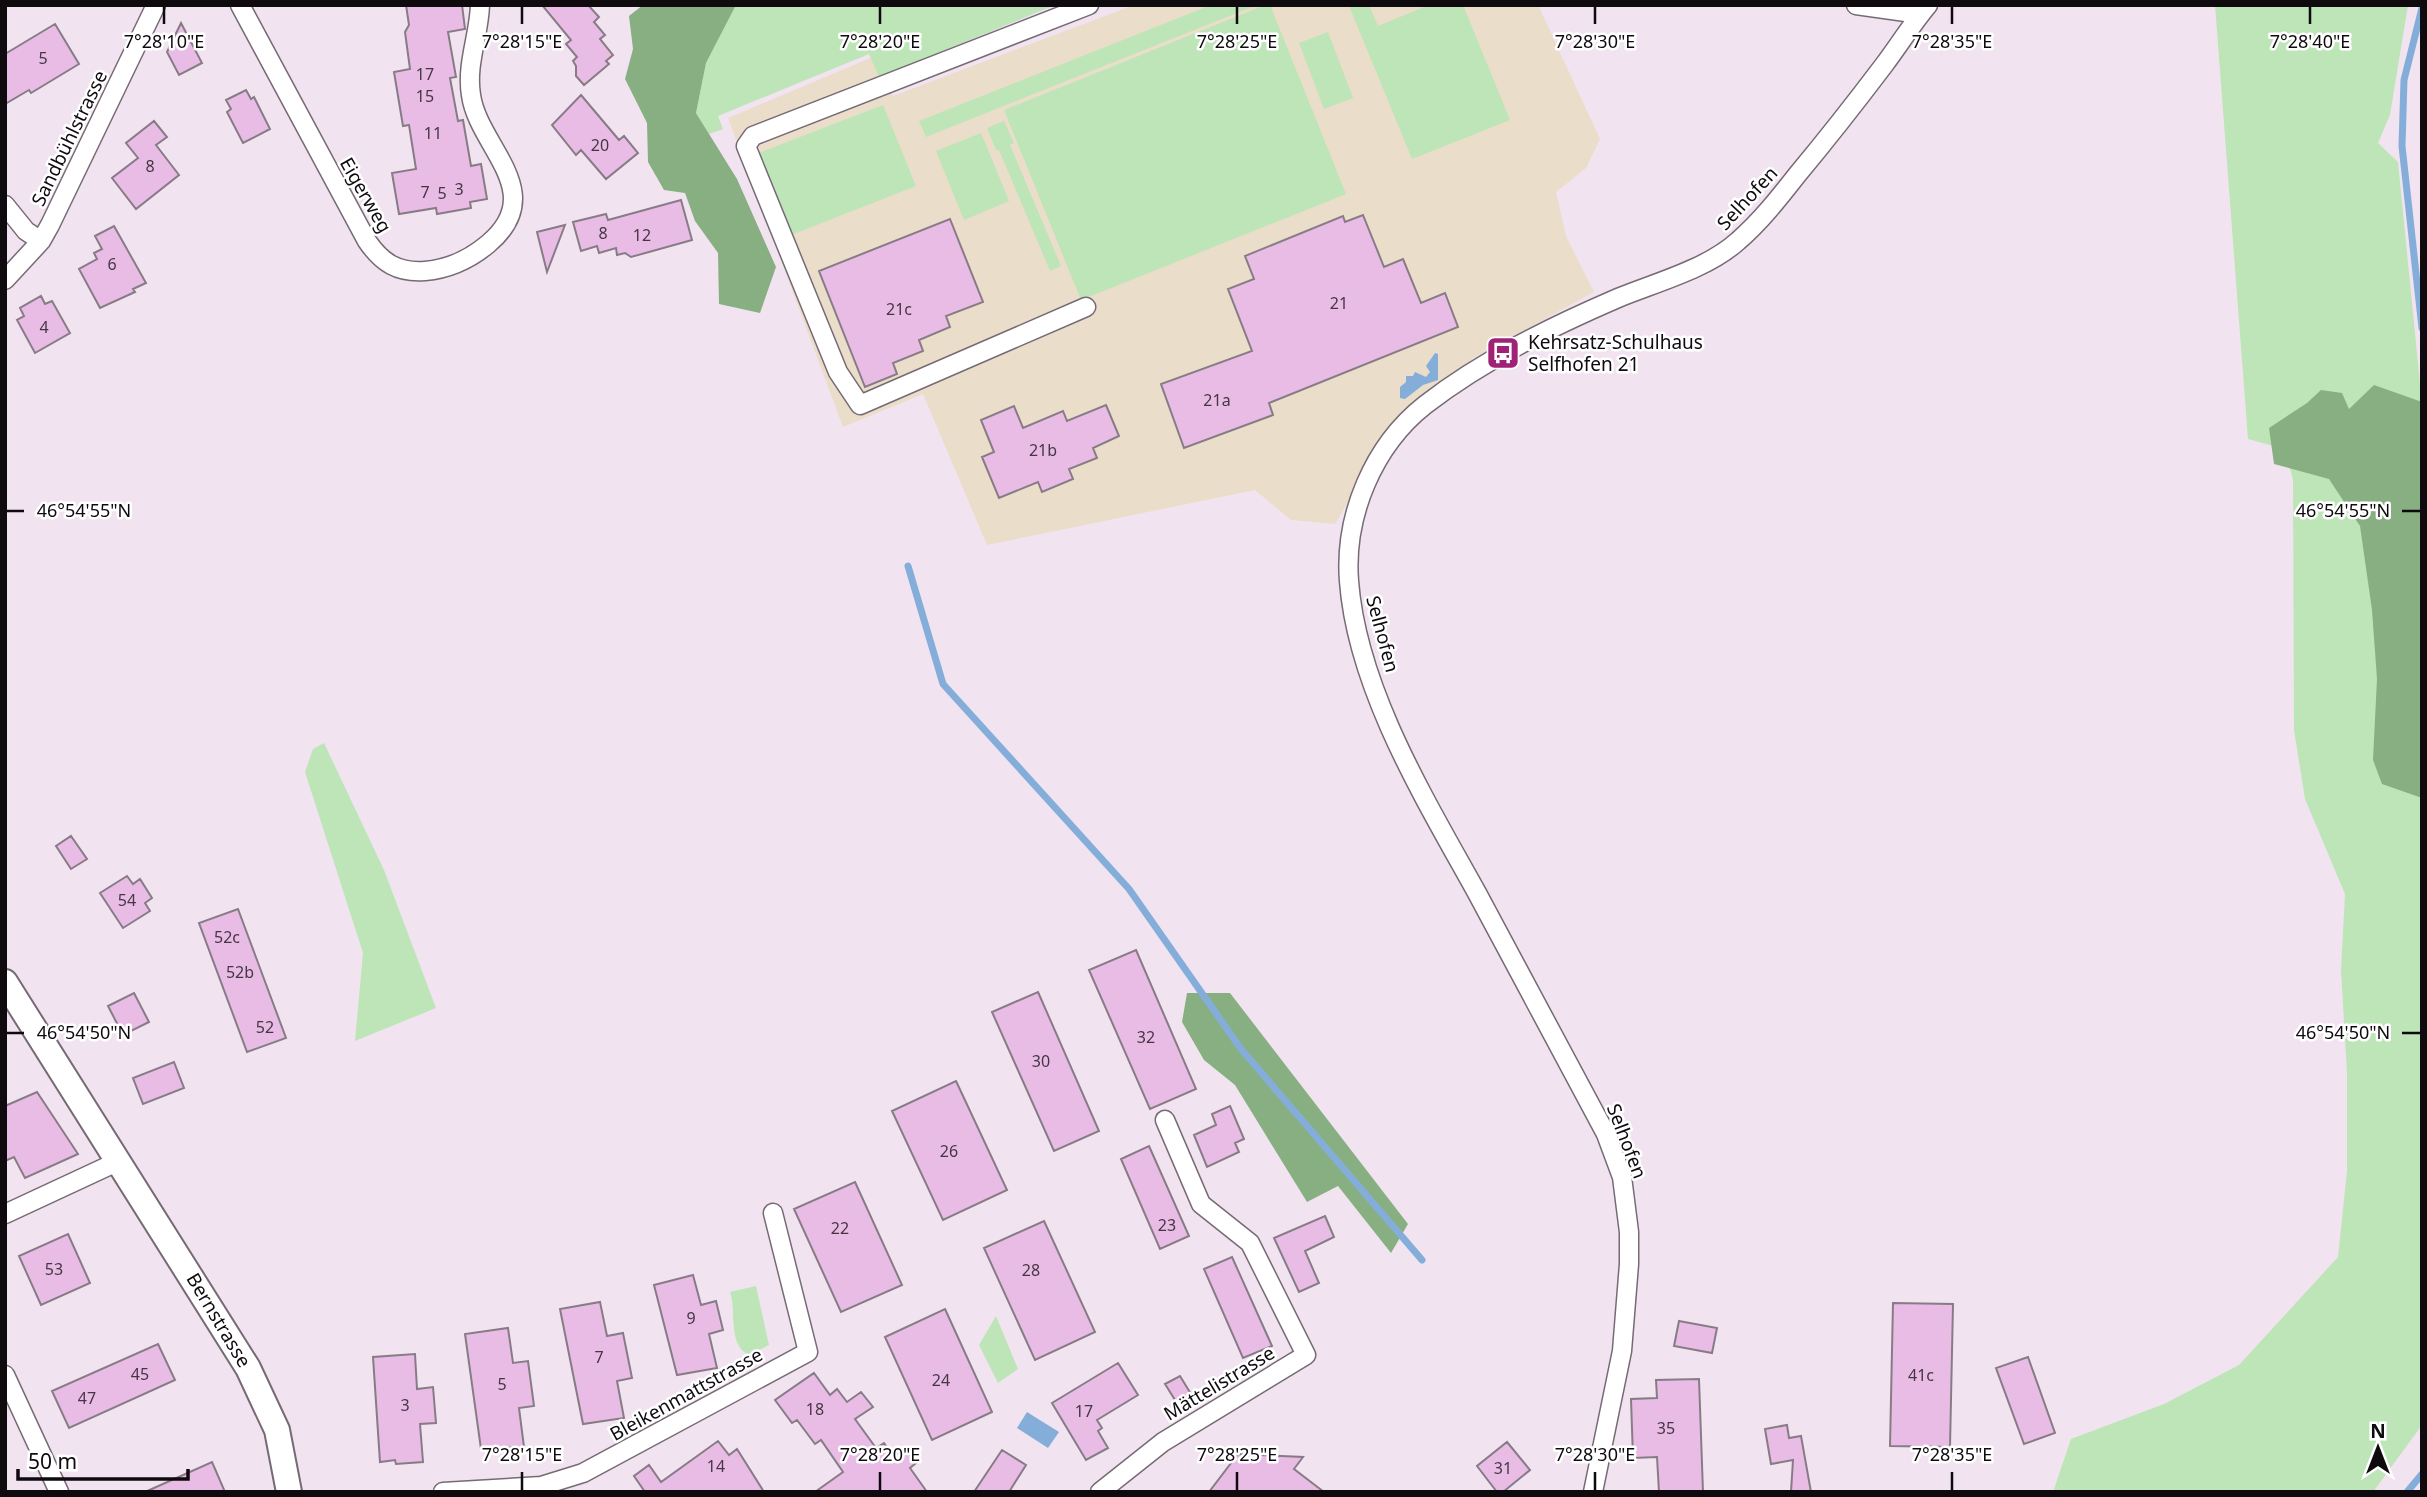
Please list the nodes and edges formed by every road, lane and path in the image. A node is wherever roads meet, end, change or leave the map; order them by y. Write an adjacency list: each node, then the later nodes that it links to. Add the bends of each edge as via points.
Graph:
1 (156, 5): 8 (street, Sandbühlstrasse)
2 (240, 5): 3 (street, Eigerweg, via 367,241 389,265 416,271 460,263 502,230 510,211 512,184 471,99 469,72)
3 (480, 5)
4 (1089, 5): 10 (street, via 753,136 746,146 838,372 860,405)
5 (1856, 5): 6 (street)
6 (1924, 10): 22 (street, Selhofen, via 1820,147 1737,243 1511,349 1423,407 1380,458 1363,488 1353,522 1348,551 1354,619 1387,717 1606,1134 1622,1177 1629,1232 1622,1351)
7 (5, 205): 8 (street, via 26,231)
8 (41, 241): 9 (street, Sandbühlstrasse)
9 (5, 280)
10 (1086, 307)
11 (5, 982): 13 (street, Bernstrasse)
12 (1165, 1120): 21 (street, Mättelistrasse, via 1201,1204 1250,1242 1306,1355 1163,1442)
13 (119, 1161): 15 (street); 19 (street, Bernstrasse, via 248,1368 277,1430)
14 (773, 1213): 17 (street, Bleikenmattstrasse, via 808,1352 583,1473 541,1486)
15 (5, 1214)
16 (5, 1375): 18 (street)
17 (506, 1489): 20 (street, Bleikenmattstrasse)
18 (59, 1492)
19 (289, 1492)
20 (443, 1492)
21 (1100, 1492)
22 (1594, 1492)

